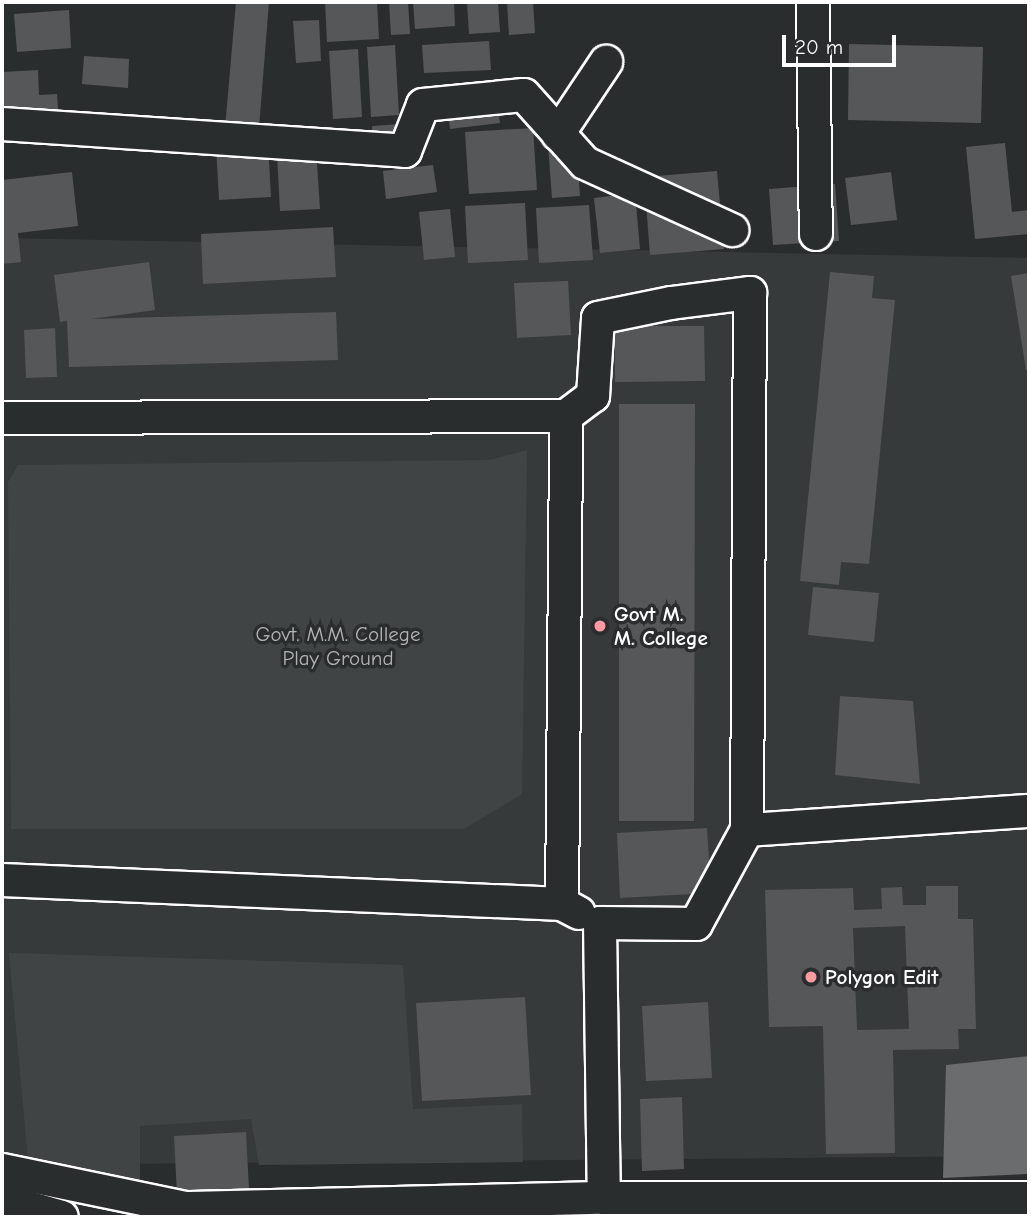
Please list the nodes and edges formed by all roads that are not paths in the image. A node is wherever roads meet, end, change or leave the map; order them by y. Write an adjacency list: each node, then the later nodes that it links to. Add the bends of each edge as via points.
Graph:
1 (813, 2): 6 (street)
2 (606, 62): 4 (street)
3 (2, 124): 4 (street, via 405,151 423,105 524,95)
4 (558, 134): 5 (street, via 584,163)
5 (732, 230)
6 (816, 234)
7 (566, 416): 8 (street); 10 (street, via 593,396 598,318 750,293); 12 (street)
8 (2, 418)
9 (1029, 811): 10 (street)
10 (747, 830): 13 (street, via 696,924)
11 (2, 880): 12 (street)
12 (562, 904): 13 (street)
13 (600, 923): 15 (street)
14 (2, 1170): 15 (street, via 185,1208)
15 (604, 1198): 16 (street)
16 (1029, 1198)
17 (2, 1200): 18 (street)
18 (62, 1217)

